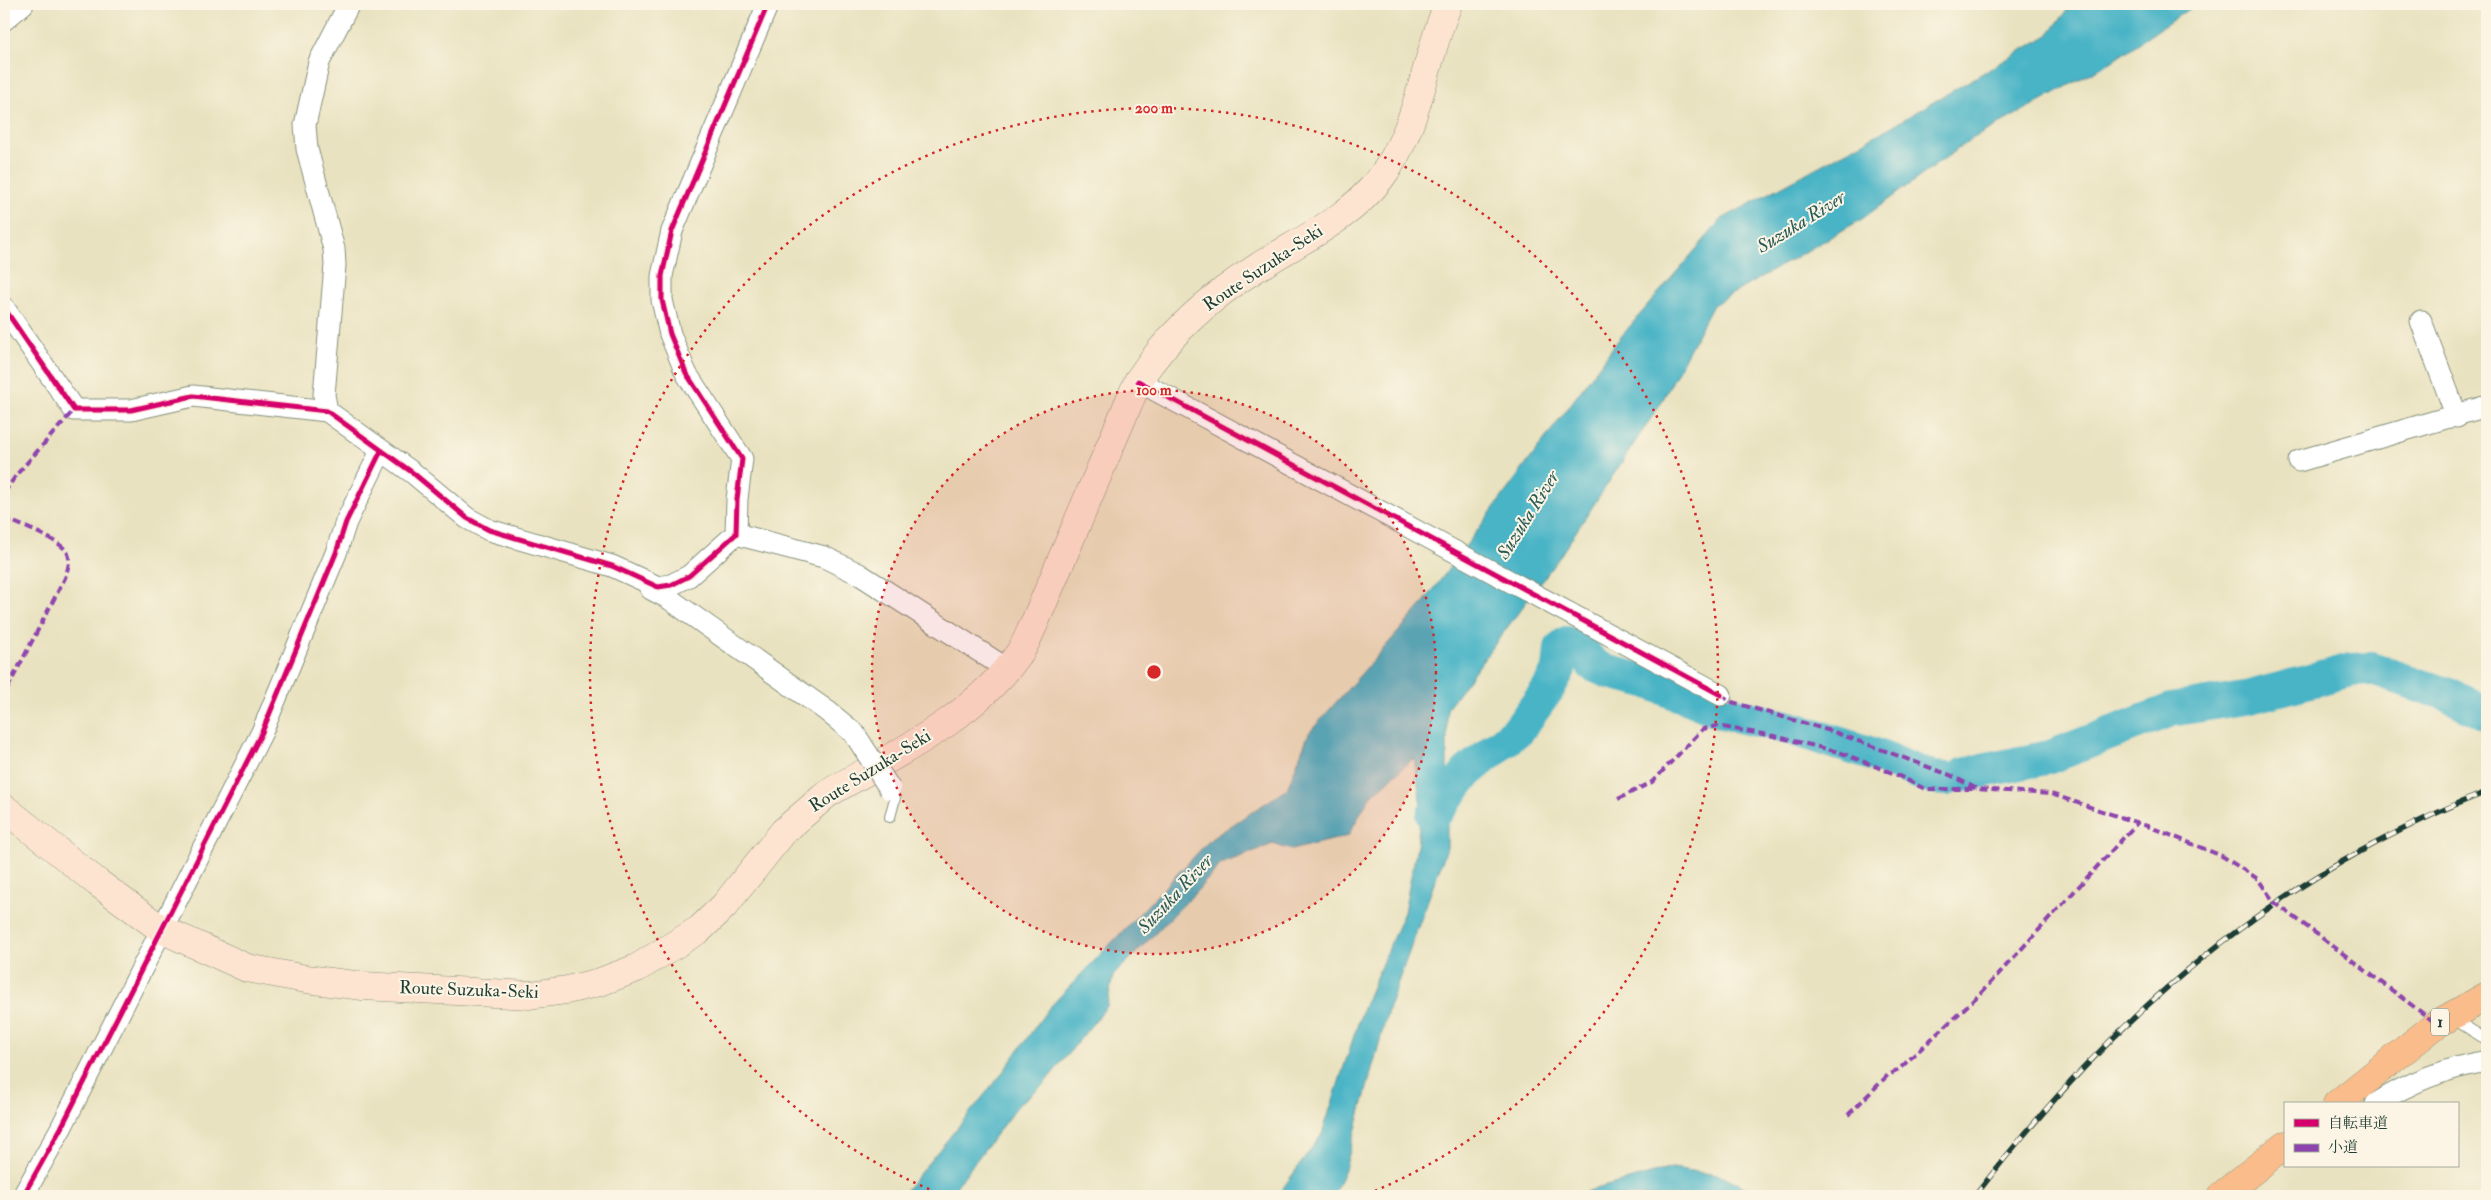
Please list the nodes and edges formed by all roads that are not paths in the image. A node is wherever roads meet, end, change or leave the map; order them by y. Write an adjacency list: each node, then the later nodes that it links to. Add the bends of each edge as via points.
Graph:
1 (23, 4): 5 (street)
2 (349, 4): 10 (street, via 330,45 318,62 305,125 307,149 334,249 324,395)
3 (768, 4): 14 (street, via 672,231 662,276 662,300 670,334 686,373 742,459)
4 (1448, 4): 8 (main road, Route Suzuka-Seki, via 1438,27 1408,131 1378,180 1327,225 1211,300 1170,337)
5 (4, 20)
6 (4, 308): 10 (street, via 74,410 131,410 193,396)
7 (2421, 320): 11 (street)
8 (1138, 381): 16 (main road, Route Suzuka-Seki, via 1034,624 1020,653); 17 (street)
9 (2487, 406): 11 (street)
10 (327, 411): 12 (street)
11 (2457, 416): 13 (street)
12 (381, 451): 15 (street, via 467,518 489,530 612,566); 21 (street, via 346,522 262,732)
13 (2299, 461)
14 (736, 534): 15 (street, via 689,576 671,585 658,586); 16 (street, via 824,557 860,574)
15 (645, 580): 18 (street, bridge, via 652,589 854,733)
16 (1007, 669): 21 (main road, Route Suzuka-Seki, via 957,717 811,806 784,831 724,906 700,929 637,968 600,982 530,995 344,984 247,968)
17 (1721, 695)
18 (890, 789): 20 (lane, via 894,798)
19 (4, 808): 21 (main road, Route Suzuka-Seki)
20 (890, 817)
21 (161, 929): 31 (street, via 61,1128)
22 (2487, 996): 23 (highway, 1)
23 (2450, 1017): 24 (lane); 26 (highway, 1)
24 (2487, 1040)
25 (2487, 1061): 27 (street, via 2428,1075)
26 (2340, 1102)
27 (2380, 1102)
28 (2284, 1146): 30 (highway)
29 (2284, 1165): 30 (street)
30 (2247, 1175): 32 (highway)
31 (23, 1196)
32 (2221, 1196)

